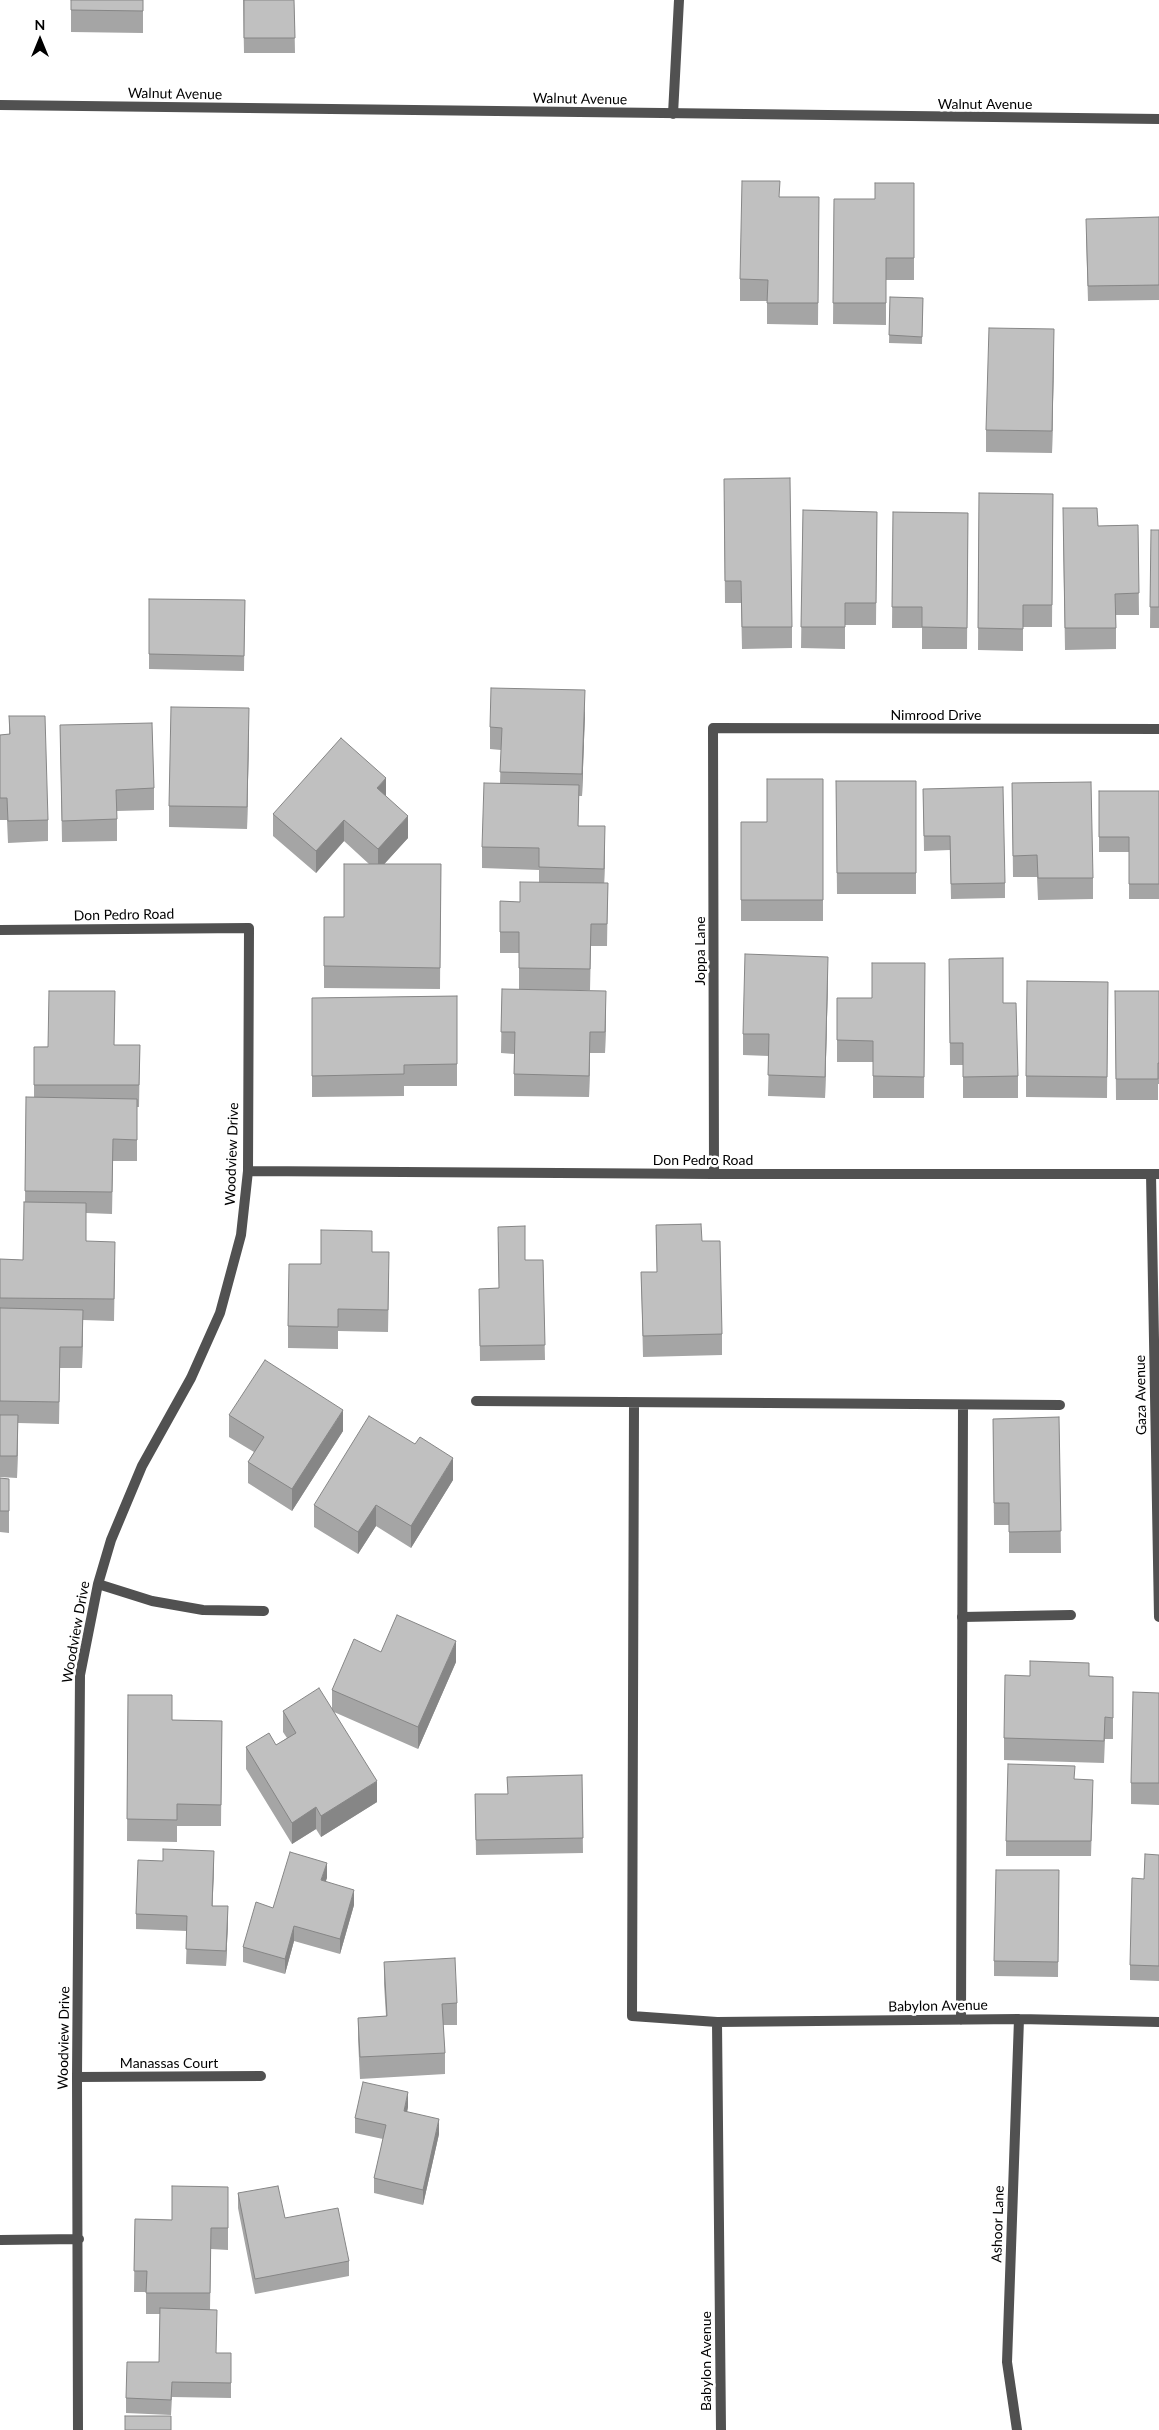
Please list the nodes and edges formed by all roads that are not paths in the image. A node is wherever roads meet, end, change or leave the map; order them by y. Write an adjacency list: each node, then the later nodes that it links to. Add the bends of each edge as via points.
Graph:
1 (679, 0): 3 (street)
2 (0, 105): 3 (street, Walnut Avenue)
3 (673, 114): 4 (street, Walnut Avenue)
4 (1159, 119)
5 (714, 728): 6 (street, Nimrood Drive); 10 (street, Joppa Lane)
6 (1159, 729)
7 (249, 928): 8 (street, Don Pedro Road); 9 (street, Woodview Drive)
8 (0, 930)
9 (248, 1171): 10 (street, Don Pedro Road); 16 (street, Woodview Drive, via 241,1235 220,1313 191,1378 142,1466 111,1540)
10 (714, 1174): 11 (street, Don Pedro Road)
11 (1155, 1174): 20 (street, Gaza Avenue)
12 (476, 1401): 13 (street)
13 (634, 1404): 14 (street); 23 (street, Babylon Avenue, via 632,2016)
14 (963, 1405): 15 (street); 19 (street)
15 (1060, 1405)
16 (98, 1584): 17 (street, via 152,1601 203,1610); 26 (street, Woodview Drive, via 80,1675)
17 (264, 1611)
18 (1071, 1616): 19 (street)
19 (962, 1617): 22 (street)
20 (1159, 1617)
21 (1019, 2019): 22 (street, Babylon Avenue); 24 (street, Babylon Avenue); 31 (street, Ashoor Lane, via 1007,2362)
22 (961, 2020): 23 (street, Babylon Avenue)
23 (717, 2022): 30 (street, Babylon Avenue)
24 (1159, 2022)
25 (261, 2076): 26 (street, Manassas Court)
26 (77, 2077): 27 (street, Woodview Drive)
27 (79, 2239): 28 (street); 29 (street, Woodview Drive)
28 (0, 2240)
29 (78, 2430)
30 (721, 2430)
31 (1017, 2430)

